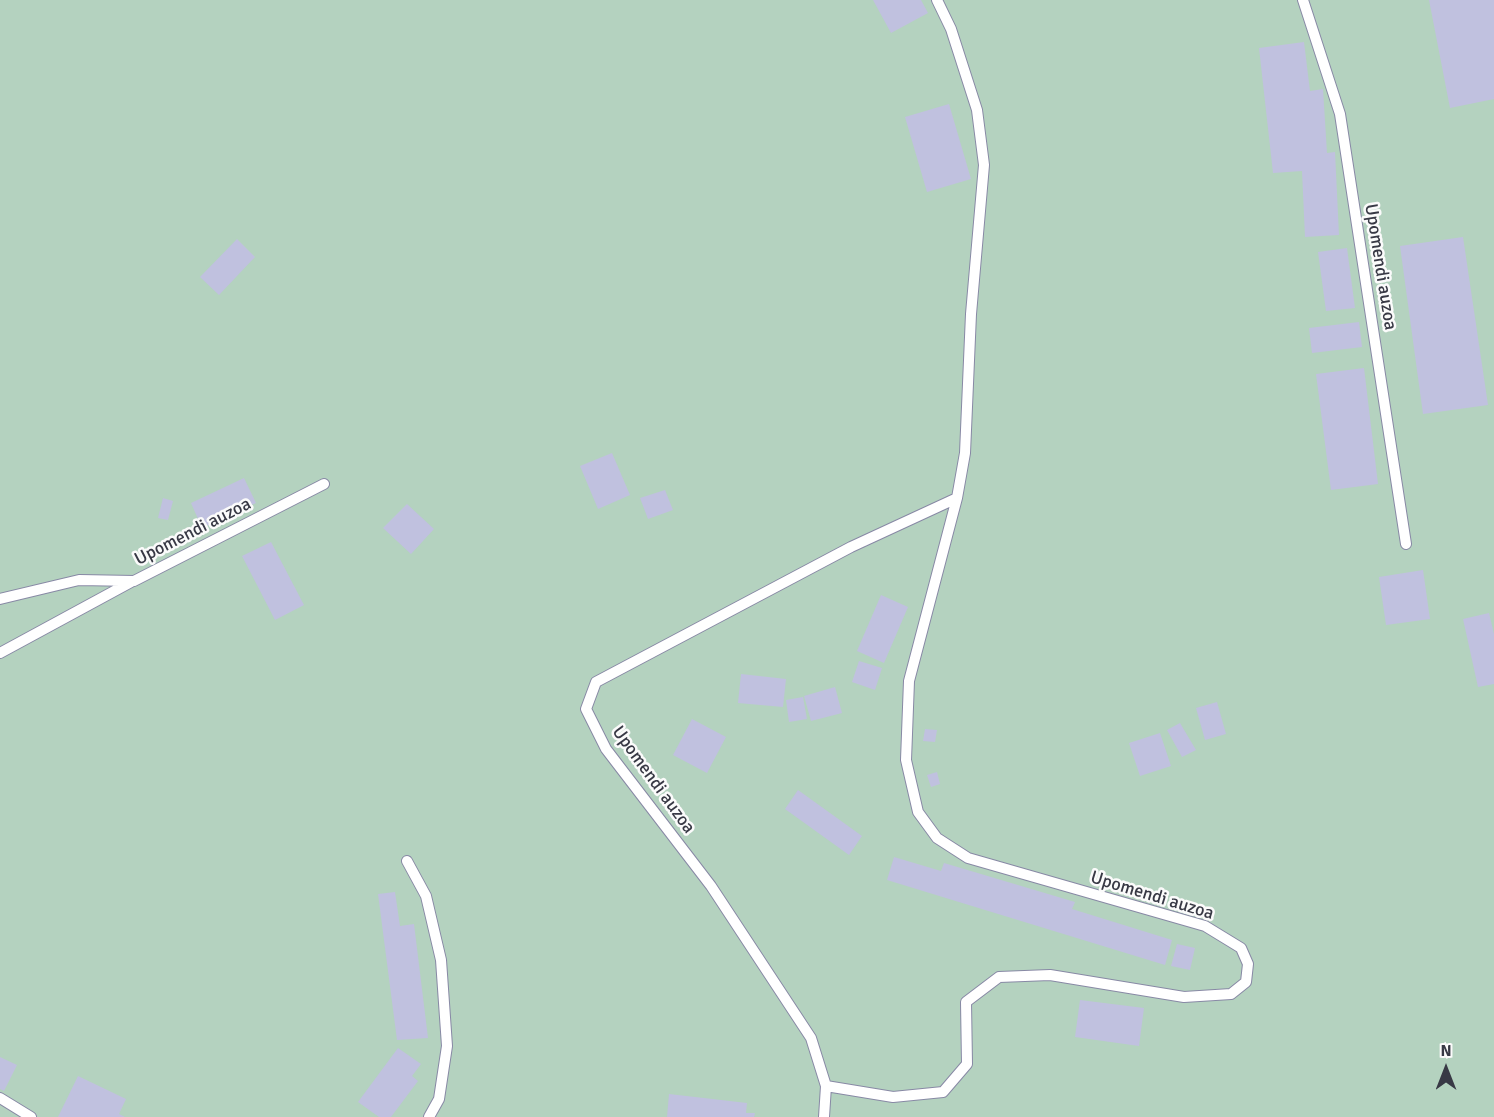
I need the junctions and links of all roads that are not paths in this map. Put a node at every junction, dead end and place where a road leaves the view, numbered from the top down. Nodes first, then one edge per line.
1 (937, 0) edge
2 (1303, 0) edge
3 (324, 484) dead end
4 (957, 498) junction
5 (1406, 544) dead end
6 (134, 581) junction
7 (0, 599) edge
8 (0, 653) edge
9 (407, 861) dead end
10 (826, 1086) junction
11 (0, 1098) edge
12 (31, 1117) edge
13 (429, 1117) edge
14 (824, 1117) edge

1 - 4 lane, Upomendi auzoa
2 - 5 lane, Upomendi auzoa
3 - 6 lane, Upomendi auzoa
4 - 10 lane, Upomendi auzoa
4 - 10 lane, Upomendi auzoa
6 - 7 lane, Upomendi auzoa
6 - 8 lane
9 - 13 lane
10 - 14 lane, Upomendi auzoa
11 - 12 lane

